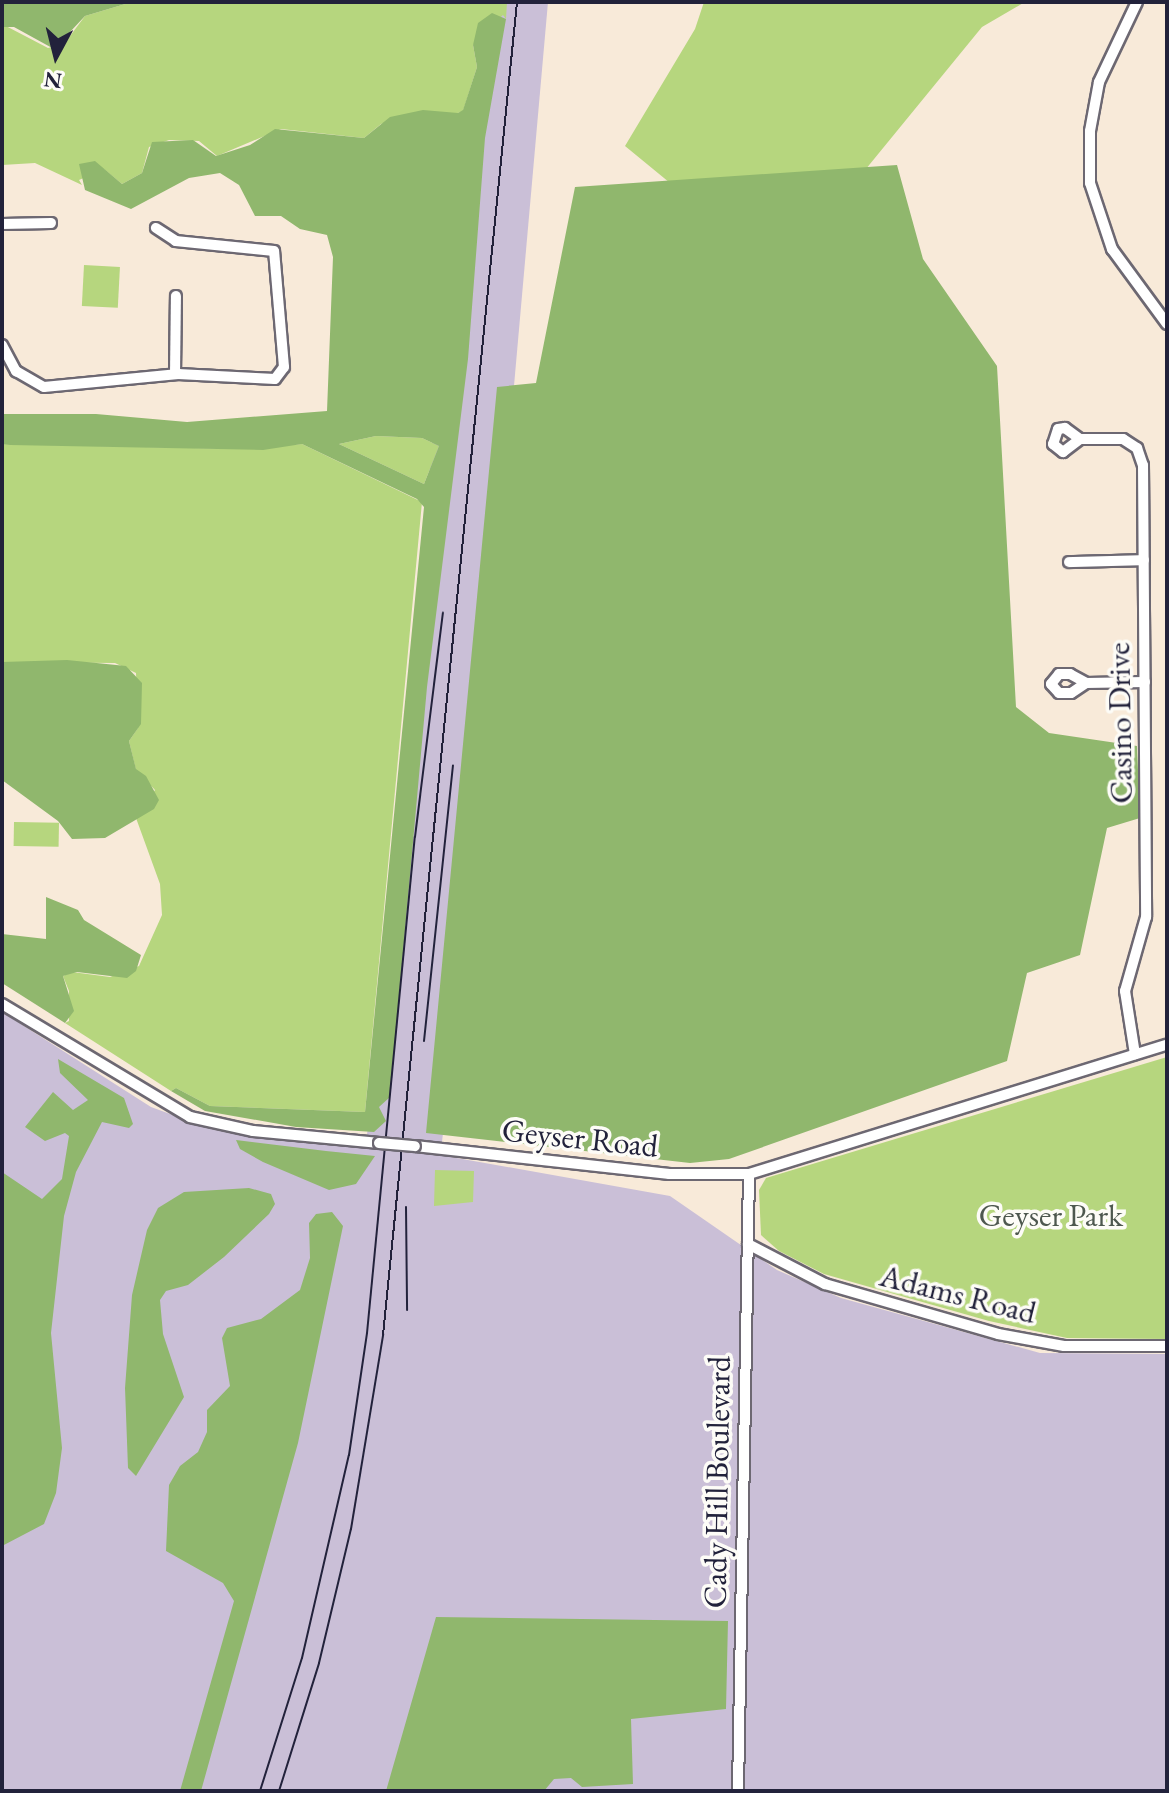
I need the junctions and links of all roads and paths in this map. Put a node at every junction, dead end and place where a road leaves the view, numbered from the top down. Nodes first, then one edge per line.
1 (1137, 2) edge
2 (51, 223) dead end
3 (2, 224) edge
4 (156, 228) dead end
5 (176, 296) dead end
6 (1167, 324) edge
7 (2, 345) edge
8 (175, 374) junction
9 (1080, 439) dead end
10 (1144, 560) junction
11 (1069, 562) dead end
12 (1145, 682) junction
13 (1086, 683) dead end
14 (2, 1004) edge
15 (1167, 1045) edge
16 (1135, 1054) junction
17 (749, 1174) junction
18 (748, 1244) junction
19 (1167, 1346) edge
20 (738, 1791) edge

1 - 6 street
2 - 3 street
4 - 8 street
5 - 8 street
7 - 8 street
9 - 10 street, Casino Drive
10 - 11 street
10 - 12 street, Casino Drive
12 - 13 street
12 - 16 street, Casino Drive
14 - 17 street, Geyser Road, bridge
15 - 16 street, Geyser Road
16 - 17 street, Geyser Road
17 - 18 street, Cady Hill Boulevard
18 - 19 street, Adams Road
18 - 20 street, Cady Hill Boulevard

